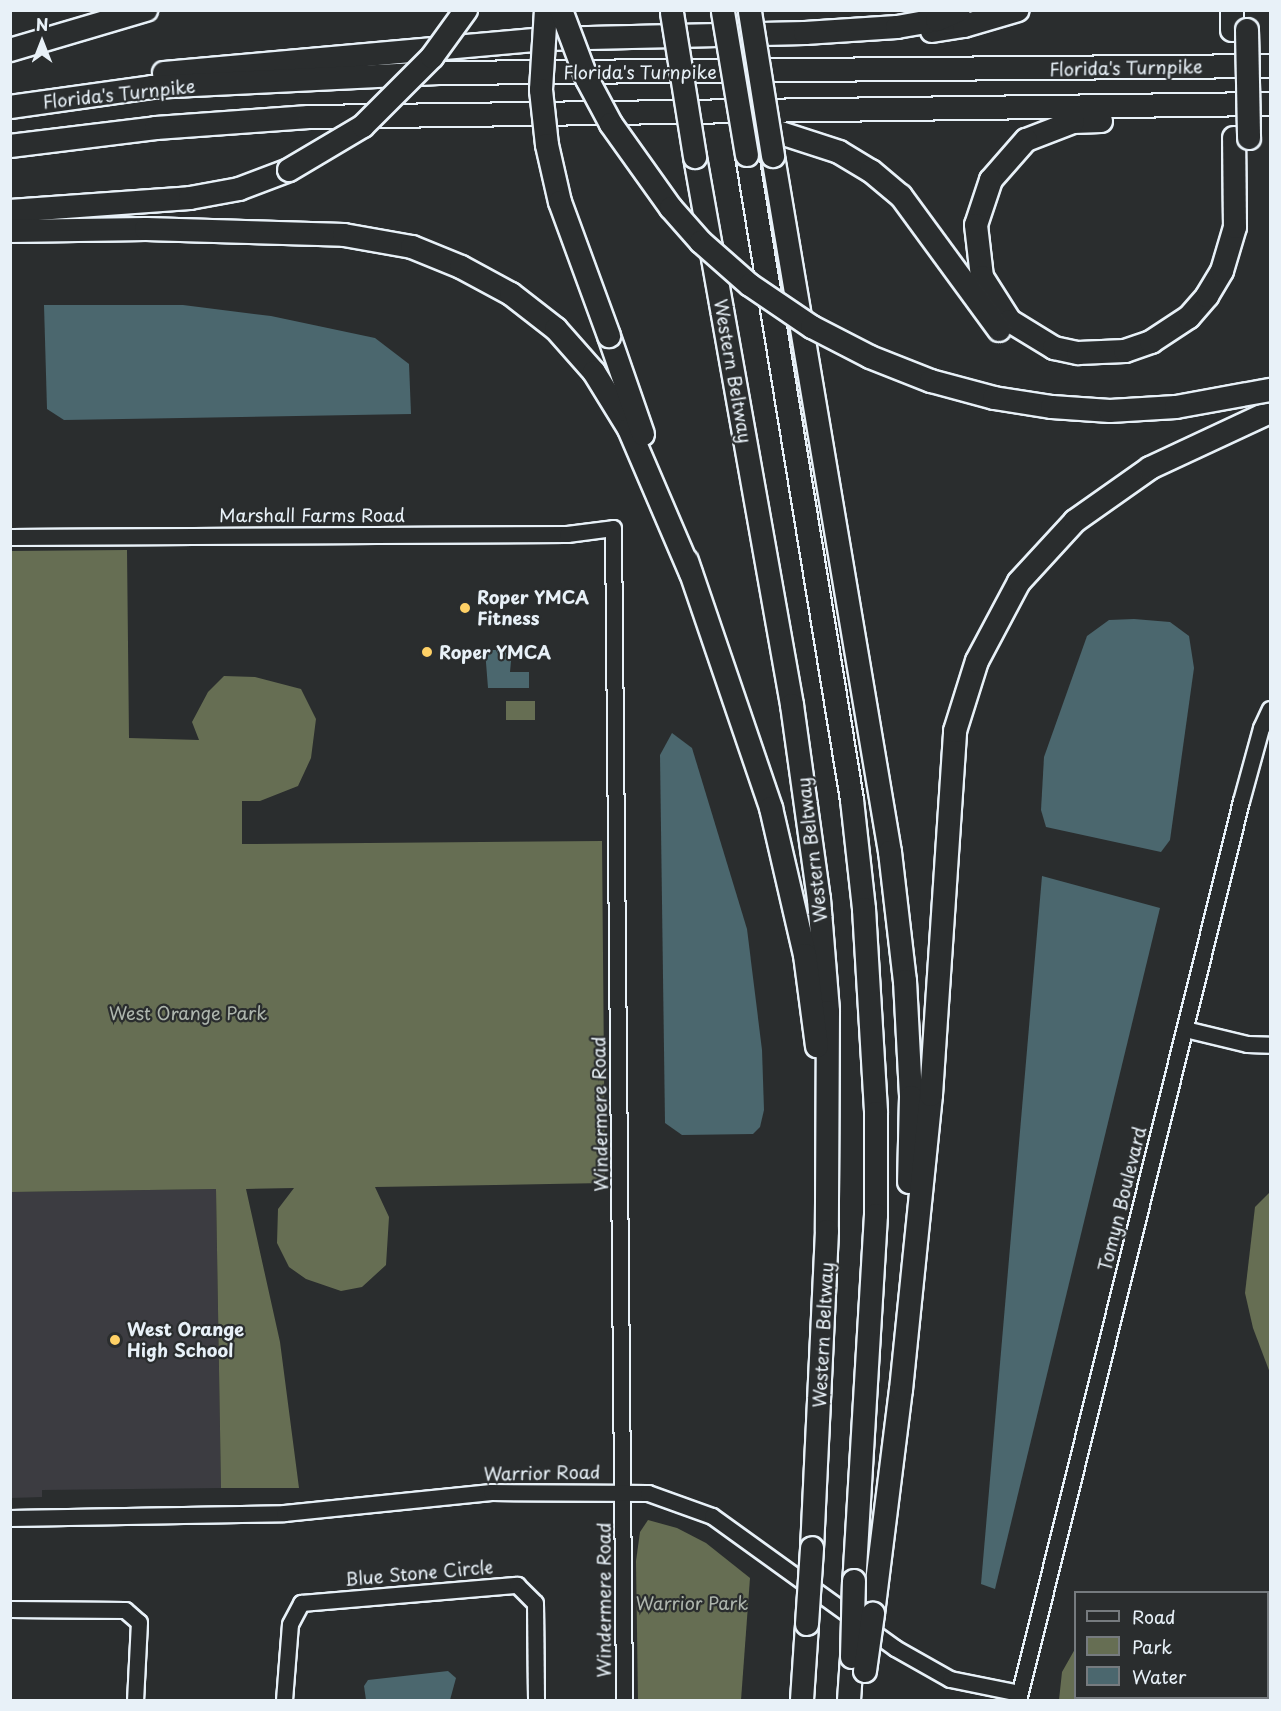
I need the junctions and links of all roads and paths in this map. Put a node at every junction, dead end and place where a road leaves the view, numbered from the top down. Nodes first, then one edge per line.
1 (146, 10) edge
2 (466, 10) edge
3 (546, 10) edge
4 (561, 10) edge
5 (959, 10) edge
6 (1018, 10) edge
7 (671, 11) edge
8 (723, 11) edge
9 (750, 11) edge
10 (1240, 20) edge
11 (806, 33) junction
12 (10, 50) edge
13 (1270, 66) edge
14 (10, 100) edge
15 (1270, 105) edge
16 (10, 107) edge
17 (708, 112) junction
18 (1241, 138) junction
19 (10, 146) edge
20 (10, 211) edge
21 (10, 231) edge
22 (1270, 390) edge
23 (1270, 412) edge
24 (613, 528) joint
25 (10, 537) edge
26 (691, 574) junction
27 (1270, 710) edge
28 (1185, 1029) junction
29 (1270, 1045) edge
30 (828, 1134) junction
31 (901, 1390) junction
32 (622, 1491) junction
33 (10, 1518) edge
34 (10, 1609) edge
35 (859, 1664) junction
36 (1019, 1697) edge
37 (135, 1701) edge
38 (284, 1701) edge
39 (536, 1701) edge
40 (624, 1701) edge
41 (802, 1701) edge
42 (849, 1701) edge
43 (862, 1701) edge

1 - 12 highway
2 - 20 highway, bridge
3 - 26 highway, bridge
4 - 22 highway, bridge
5 - 11 highway
6 - 11 highway
7 - 30 highway, Western Beltway, bridge
8 - 35 highway, bridge
9 - 31 highway, bridge
10 - 18 highway
11 - 14 highway
13 - 16 highway, Florida's Turnpike
15 - 17 highway, Florida's Turnpike
15 - 18 highway
17 - 18 highway
17 - 19 highway, Florida's Turnpike
21 - 26 highway
23 - 31 highway
24 - 25 street, Marshall Farms Road
24 - 32 street, Windermere Road
26 - 30 highway
27 - 28 street, Tomyn Boulevard
28 - 29 street
28 - 36 street, Tomyn Boulevard
30 - 41 highway, Western Beltway, bridge
31 - 35 highway, bridge
32 - 33 street, Warrior Road
32 - 36 street, Warrior Road
32 - 40 street, Windermere Road
34 - 37 street
35 - 42 highway
35 - 43 highway
38 - 39 street, Blue Stone Circle

